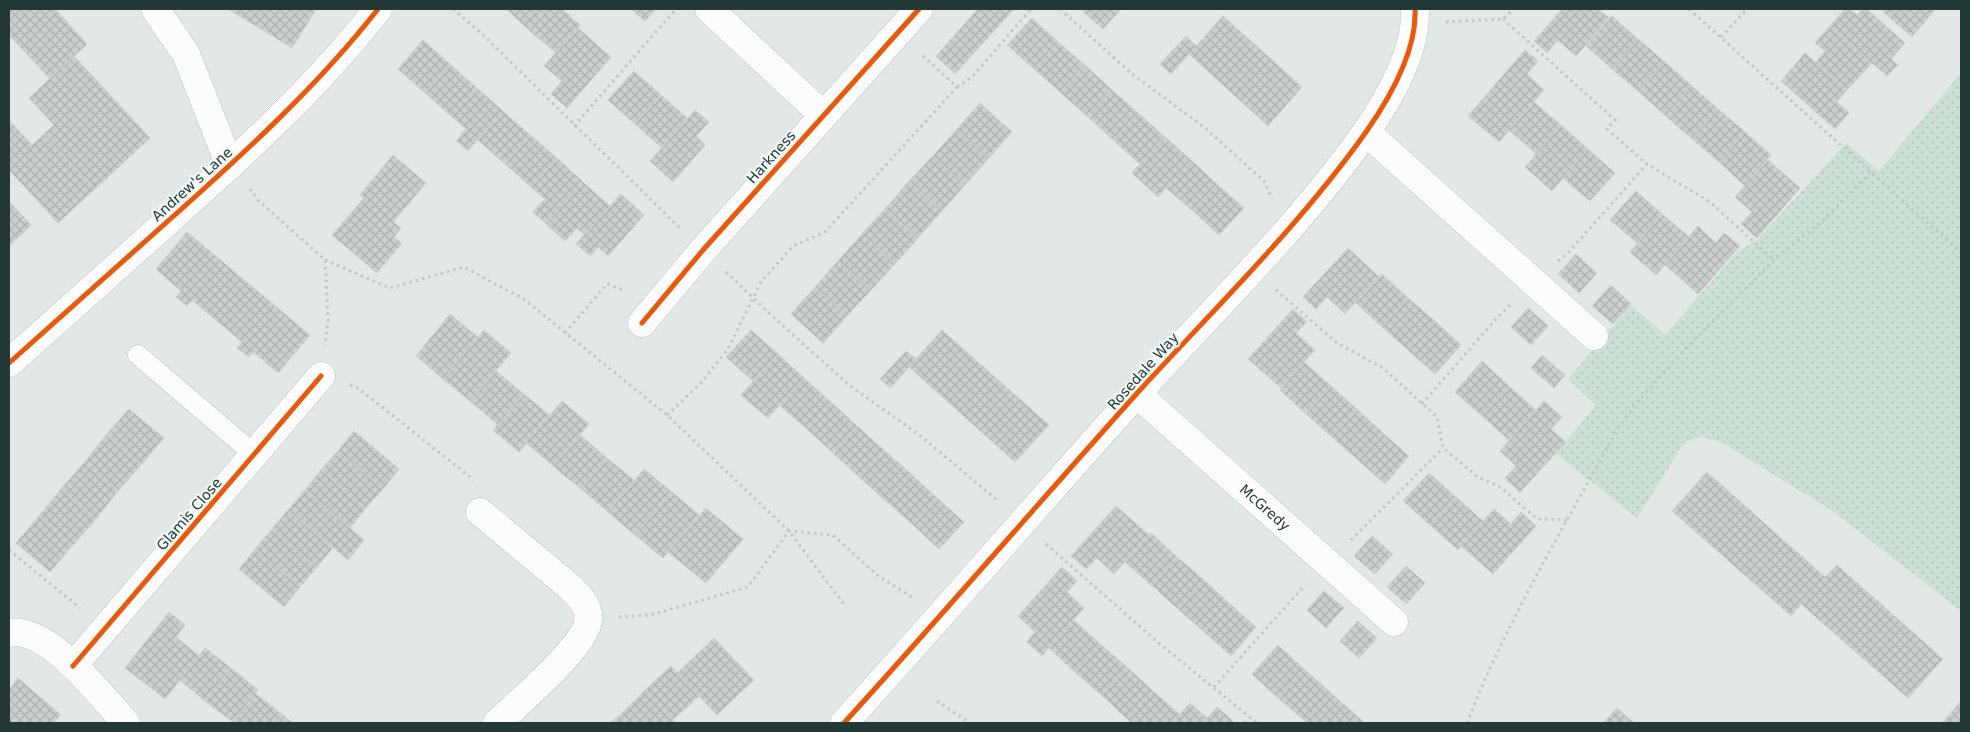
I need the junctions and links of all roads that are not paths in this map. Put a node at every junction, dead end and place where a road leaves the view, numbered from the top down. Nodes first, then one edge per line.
1 (156, 9) edge
2 (378, 9) edge
3 (709, 9) edge
4 (919, 9) edge
5 (1415, 16) edge
6 (823, 115) junction
7 (1366, 132) junction
8 (230, 166) junction
9 (642, 323) dead end
10 (1594, 336) dead end
11 (138, 355) dead end
12 (9, 363) edge
13 (322, 376) road end
14 (1137, 394) junction
15 (255, 455) junction
16 (480, 512) road end
17 (1394, 622) dead end
18 (9, 633) edge
19 (73, 666) junction
20 (126, 723) edge
21 (497, 723) edge
22 (844, 723) edge

1 - 8 street
2 - 8 street, Andrew's Lane
3 - 6 street
4 - 6 street, Harkness
5 - 7 street, Rosedale Way
6 - 9 street, Harkness
7 - 10 street
7 - 14 street, Rosedale Way
8 - 12 street, Andrew's Lane
11 - 15 lane
13 - 15 street, Glamis Close
14 - 17 street, McGredy
14 - 22 street, Rosedale Way
15 - 19 street, Glamis Close
16 - 21 street
18 - 19 street
19 - 20 street

